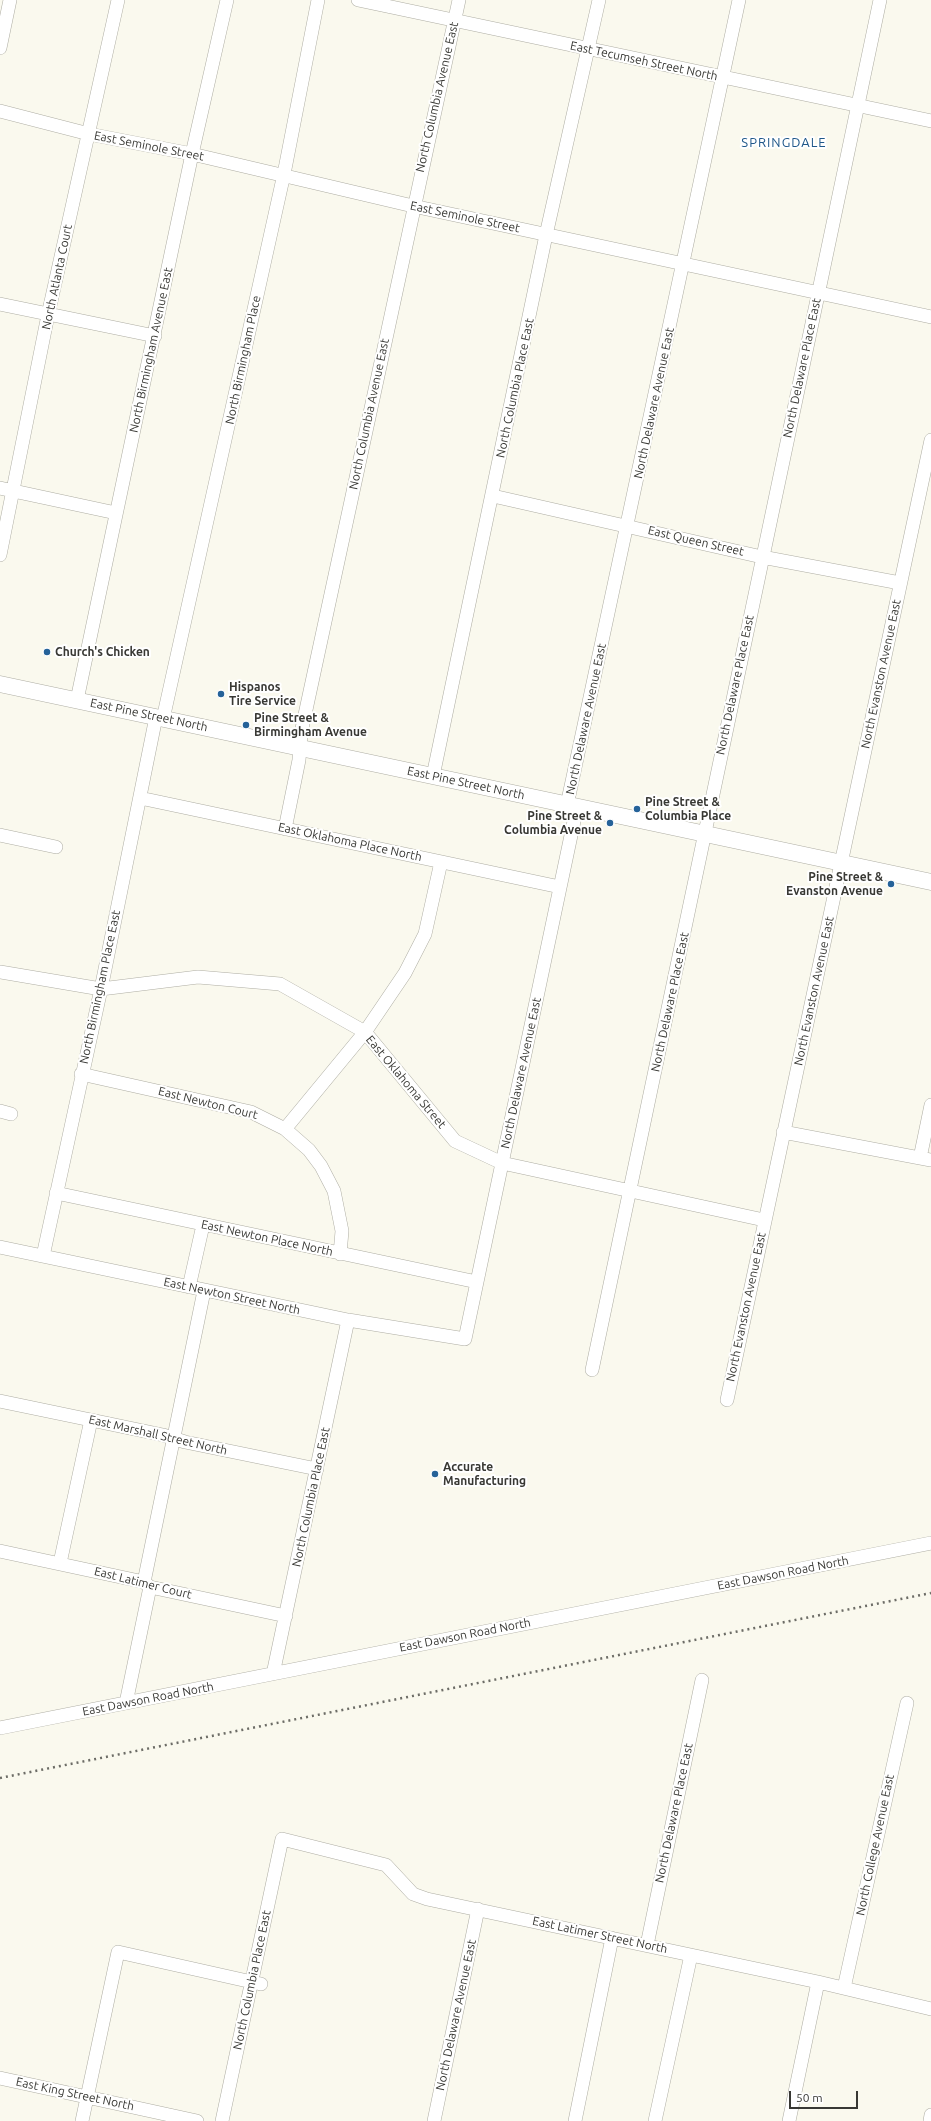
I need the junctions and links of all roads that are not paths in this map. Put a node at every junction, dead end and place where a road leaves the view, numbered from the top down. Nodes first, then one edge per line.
1 (10, 0) edge
2 (118, 0) edge
3 (227, 0) edge
4 (318, 0) edge
5 (358, 0) edge
6 (459, 0) edge
7 (599, 0) edge
8 (739, 0) edge
9 (880, 0) edge
10 (454, 21) junction
11 (0, 48) edge
12 (589, 49) junction
13 (722, 77) junction
14 (858, 106) junction
15 (0, 111) edge
16 (931, 121) edge
17 (89, 134) junction
18 (192, 154) junction
19 (284, 174) junction
20 (413, 206) junction
21 (546, 235) junction
22 (684, 265) junction
23 (818, 292) junction
24 (0, 304) edge
25 (48, 315) junction
26 (931, 317) edge
27 (155, 336) junction
28 (931, 440) edge
29 (0, 488) edge
30 (14, 491) junction
31 (493, 496) junction
32 (116, 513) junction
33 (628, 525) junction
34 (0, 555) edge
35 (762, 557) junction
36 (900, 583) junction
37 (0, 684) edge
38 (77, 700) junction
39 (160, 718) junction
40 (300, 748) junction
41 (433, 776) junction
42 (140, 798) junction
43 (572, 806) junction
44 (285, 829) junction
45 (705, 834) junction
46 (0, 835) edge
47 (56, 847) dead end
48 (441, 862) junction
49 (840, 864) junction
50 (931, 882) edge
51 (560, 888) junction
52 (0, 972) edge
53 (102, 989) junction
54 (365, 1032) junction
55 (81, 1074) junction
56 (931, 1105) edge
57 (285, 1129) junction
58 (783, 1132) junction
59 (925, 1159) edge
60 (502, 1163) junction
61 (630, 1190) junction
62 (56, 1193) junction
63 (764, 1220) junction
64 (203, 1225) junction
65 (0, 1247) edge
66 (340, 1254) junction
67 (43, 1256) junction
68 (477, 1282) junction
69 (189, 1287) junction
70 (204, 1291) junction
71 (348, 1320) junction
72 (465, 1339) joint
73 (592, 1370) dead end
74 (726, 1400) dead end
75 (0, 1401) edge
76 (91, 1420) junction
77 (173, 1438) junction
78 (317, 1469) junction
79 (931, 1543) edge
80 (0, 1551) edge
81 (60, 1563) junction
82 (147, 1584) junction
83 (286, 1616) junction
84 (273, 1674) junction
85 (702, 1680) dead end
86 (126, 1703) junction
87 (906, 1703) dead end
88 (0, 1728) edge
89 (282, 1839) joint
90 (478, 1909) junction
91 (612, 1938) junction
92 (647, 1945) junction
93 (691, 1955) junction
94 (818, 1982) junction
95 (256, 1983) junction
96 (844, 1988) junction
97 (931, 2009) edge
98 (0, 2078) edge
99 (87, 2097) junction
100 (931, 2115) edge
101 (82, 2121) edge
102 (197, 2121) edge
103 (222, 2121) edge
104 (434, 2121) edge
105 (575, 2121) edge
106 (655, 2121) edge
107 (789, 2121) edge
108 (930, 2121) edge

1 - 11 street
2 - 17 street, North Atlanta Court
3 - 18 street, North Birmingham Avenue East
4 - 19 street, North Birmingham Place
5 - 10 street, East Tecumseh Street North
6 - 10 street, North Columbia Avenue East
7 - 12 street, North Columbia Place East
8 - 13 street, North Delaware Avenue East
9 - 14 street, North Delaware Place East
10 - 12 street, East Tecumseh Street North
10 - 20 street, North Columbia Avenue East
12 - 13 street, East Tecumseh Street North
12 - 21 street, North Columbia Place East
13 - 14 street, East Tecumseh Street North
13 - 22 street, North Delaware Avenue East
14 - 16 street, East Tecumseh Street North
14 - 23 street, North Delaware Place East
15 - 17 street, East Seminole Street
17 - 18 street, East Seminole Street
17 - 25 street, North Atlanta Court
18 - 19 street, East Seminole Street
18 - 27 street, North Birmingham Avenue East
19 - 20 street, East Seminole Street
19 - 39 street, North Birmingham Place
20 - 21 street, East Seminole Street
20 - 40 street, North Columbia Avenue East
21 - 22 street, East Seminole Street
21 - 31 street, North Columbia Place East
22 - 23 street, East Seminole Street
22 - 33 street, North Delaware Avenue East
23 - 26 street, East Seminole Street
23 - 35 street, North Delaware Place East
24 - 25 street
25 - 27 street
25 - 30 street, North Atlanta Court
27 - 32 street, North Birmingham Avenue East
28 - 36 street, North Evanston Avenue East
29 - 30 street
30 - 32 street
30 - 34 street, North Atlanta Court
31 - 33 street, East Queen Street
31 - 41 street, North Columbia Place East
32 - 38 street, North Birmingham Avenue East
33 - 35 street, East Queen Street
33 - 43 street, North Delaware Avenue East
35 - 36 street, East Queen Street
35 - 45 street, North Delaware Place East
36 - 49 street, North Evanston Avenue East
37 - 38 main road, East Pine Street North
38 - 39 main road, East Pine Street North
39 - 40 main road, East Pine Street North
39 - 42 street, North Birmingham Place East
40 - 41 main road, East Pine Street North
40 - 44 street, North Columbia Avenue East
41 - 43 main road, East Pine Street North
42 - 44 street, East Oklahoma Place North
42 - 53 street, North Birmingham Place East
43 - 45 main road, East Pine Street North
43 - 51 street, North Delaware Avenue East
44 - 48 street, East Oklahoma Place North
45 - 49 main road, East Pine Street North
45 - 61 street, North Delaware Place East
46 - 47 street
48 - 51 street, East Oklahoma Place North
48 - 54 street
49 - 50 main road, East Pine Street North
49 - 58 street, North Evanston Avenue East
51 - 60 street, North Delaware Avenue East
52 - 53 street, East Oklahoma Street
53 - 54 street, East Oklahoma Street
53 - 55 street, North Birmingham Place East
54 - 57 street
54 - 60 street, East Oklahoma Street
55 - 57 street, East Newton Court
55 - 62 street, North Birmingham Place East
56 - 59 street
57 - 66 street, East Newton Court
58 - 59 street
58 - 63 street, North Evanston Avenue East
60 - 61 street, East Oklahoma Street
60 - 68 street, North Delaware Avenue East
61 - 63 street, East Oklahoma Street
61 - 73 street, North Delaware Place East
62 - 64 street, East Newton Place North
62 - 67 street, North Birmingham Place East
63 - 74 street, North Evanston Avenue East
64 - 66 street, East Newton Place North
64 - 69 street
65 - 67 street, East Newton Street North
66 - 68 street, East Newton Place North
67 - 69 street, East Newton Street North
68 - 72 street, North Delaware Avenue East
69 - 70 street, East Newton Street North
70 - 71 street, East Newton Street North
70 - 77 street
71 - 72 street, East Newton Street North
71 - 78 street, North Columbia Place East
75 - 76 street, East Marshall Street North
76 - 77 street, East Marshall Street North
76 - 81 street
77 - 78 street, East Marshall Street North
77 - 82 street
78 - 83 street, North Columbia Place East
79 - 84 street, East Dawson Road North
80 - 81 street, East Latimer Court
81 - 82 street, East Latimer Court
82 - 83 street, East Latimer Court
82 - 86 street
83 - 84 street, North Columbia Place East
84 - 86 street, East Dawson Road North
85 - 92 street, North Delaware Place East
86 - 88 street, East Dawson Road North
87 - 96 street, North College Avenue East
89 - 90 street, East Latimer Street North
89 - 95 street, North Columbia Place East
90 - 91 street, East Latimer Street North
90 - 104 street, North Delaware Avenue East
91 - 92 street, East Latimer Street North
91 - 105 street
92 - 93 street, East Latimer Street North
93 - 94 street, East Latimer Street North
93 - 106 street
94 - 96 street, East Latimer Street North
94 - 107 street
95 - 99 street
95 - 103 street, North Columbia Place East
96 - 97 street, East Latimer Street North
98 - 99 street, East King Street North
99 - 101 street
99 - 102 street, East King Street North
100 - 108 street

